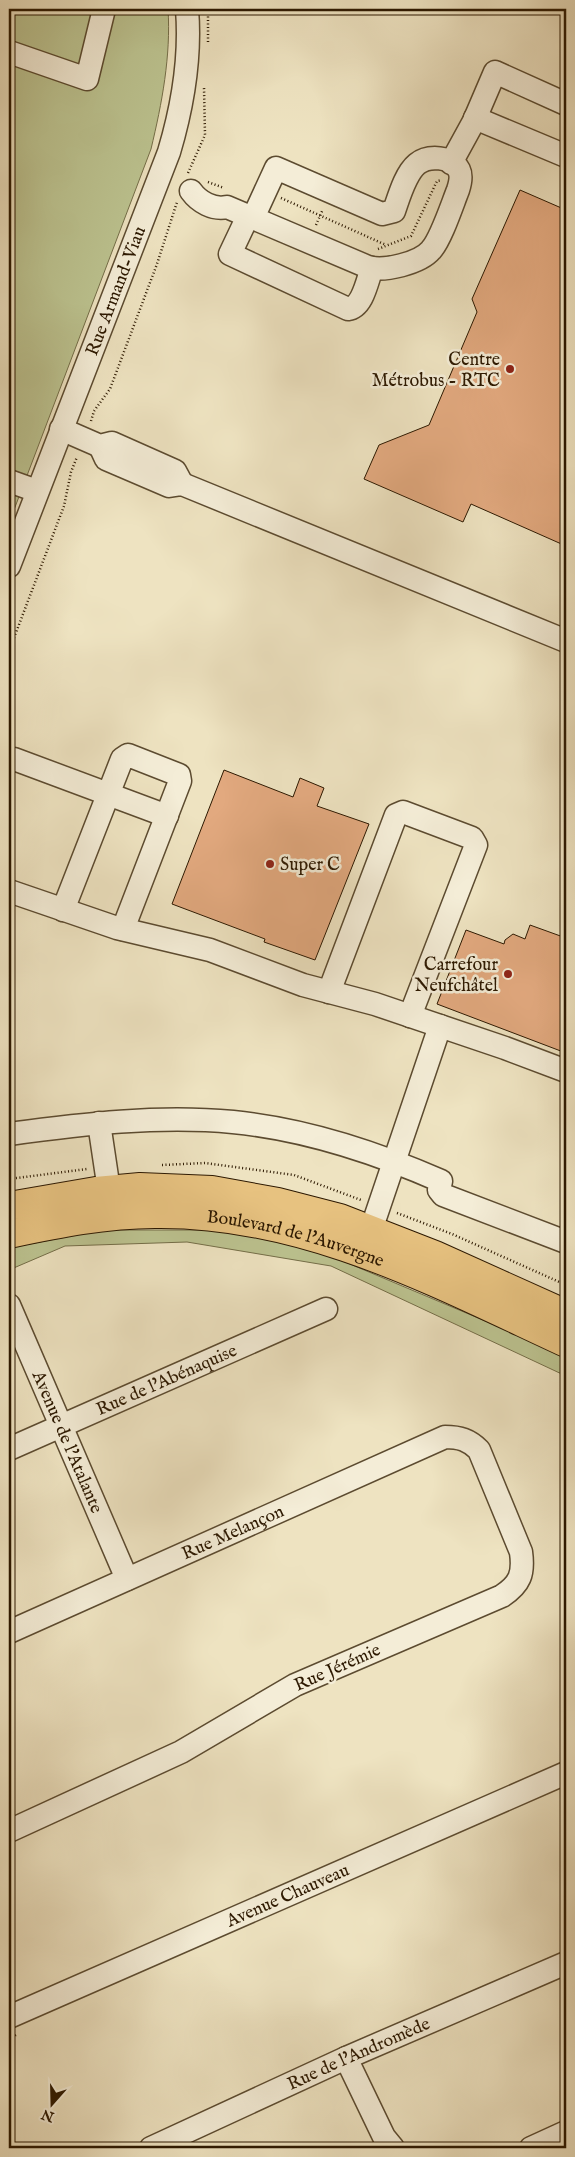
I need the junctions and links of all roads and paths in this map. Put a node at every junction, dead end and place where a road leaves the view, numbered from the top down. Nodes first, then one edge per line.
1 (104, 9) edge
2 (188, 9) edge
3 (9, 52) edge
4 (204, 90) dead end
5 (566, 104) edge
6 (475, 118) junction
7 (566, 156) edge
8 (447, 171) junction
9 (160, 178) junction
10 (194, 186) junction
11 (276, 196) dead end
12 (226, 198) junction
13 (322, 211) dead end
14 (320, 215) junction
15 (250, 217) junction
16 (318, 220) dead end
17 (388, 245) junction
18 (373, 259) junction
19 (94, 413) dead end
20 (61, 429) junction
21 (74, 465) dead end
22 (9, 481) edge
23 (37, 491) junction
24 (9, 566) edge
25 (566, 641) edge
26 (9, 651) edge
27 (9, 761) edge
28 (108, 794) junction
29 (167, 816) junction
30 (9, 890) edge
31 (63, 910) junction
32 (123, 929) junction
33 (329, 992) junction
34 (410, 1016) junction
35 (440, 1026) junction
36 (566, 1071) edge
37 (100, 1122) junction
38 (9, 1134) edge
39 (394, 1161) junction
40 (109, 1190) junction
41 (9, 1206) edge
42 (371, 1230) junction
43 (9, 1234) edge
44 (566, 1242) edge
45 (9, 1305) edge
46 (326, 1309) dead end
47 (566, 1314) edge
48 (566, 1343) edge
49 (60, 1426) junction
50 (458, 1437) joint
51 (9, 1450) edge
52 (127, 1579) junction
53 (9, 1632) edge
54 (566, 1773) edge
55 (9, 1831) edge
56 (566, 1963) edge
57 (9, 2017) edge
58 (346, 2058) junction
59 (566, 2132) edge
60 (151, 2148) edge
61 (392, 2148) edge
62 (531, 2148) edge

1 - 3 street
2 - 9 street, Rue Armand-Viau
4 - 10 path
5 - 6 street
6 - 7 street
6 - 8 street
8 - 15 street
8 - 17 path
8 - 18 street
9 - 10 street
9 - 20 street, Rue Armand-Viau
10 - 12 path
10 - 12 street
10 - 19 path
11 - 14 path
12 - 15 street
13 - 14 path
14 - 16 path
14 - 17 path
15 - 18 street
15 - 18 street
17 - 18 path
20 - 23 street, Rue Armand-Viau
20 - 25 street
21 - 26 path
22 - 23 street
23 - 24 street, Rue Armand-Viau
27 - 28 street
28 - 29 street
28 - 29 street
28 - 31 street
29 - 32 street
30 - 31 street
31 - 32 street
32 - 33 street
33 - 34 street
33 - 34 street
34 - 35 street
35 - 36 street
35 - 39 street
37 - 38 street
37 - 39 street
37 - 40 street
39 - 42 street
39 - 44 street
40 - 41 main road, Boulevard de l'Auvergne
40 - 42 main road, Boulevard de l'Auvergne
42 - 47 main road, Boulevard de l'Auvergne
43 - 48 main road, Boulevard de l'Auvergne
45 - 49 street, Avenue de l'Atalante
46 - 49 street, Rue de l'Abénaquise
49 - 51 street, Rue de l'Abénaquise
49 - 52 street, Avenue de l'Atalante
50 - 52 street, Rue Melançon
50 - 55 street, Rue Jérémie
52 - 53 street, Rue Melançon
54 - 57 street, Avenue Chauveau
56 - 58 street, Rue de l'Andromède
58 - 60 street, Rue de l'Andromède
58 - 61 street
59 - 62 street

